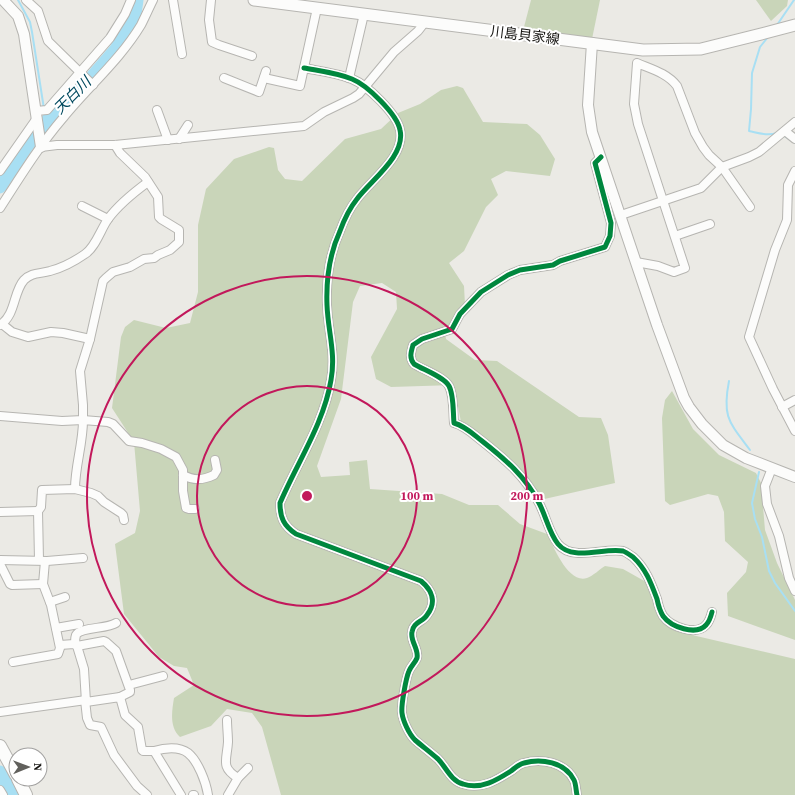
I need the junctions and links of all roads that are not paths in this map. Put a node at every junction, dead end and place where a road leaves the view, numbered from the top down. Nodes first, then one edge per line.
1 (3, 0) edge
2 (26, 0) edge
3 (131, 0) edge
4 (153, 0) edge
5 (173, 0) edge
6 (211, 0) edge
7 (258, 0) edge
8 (317, 8) junction
9 (364, 14) junction
10 (425, 22) junction
11 (791, 26) edge
12 (592, 43) junction
13 (182, 54) dead end
14 (252, 56) dead end
15 (304, 68) junction
16 (80, 72) junction
17 (224, 78) dead end
18 (350, 78) junction
19 (92, 85) junction
20 (366, 87) junction
21 (157, 110) dead end
22 (40, 112) junction
23 (795, 122) edge
24 (188, 125) dead end
25 (785, 131) junction
26 (179, 139) junction
27 (795, 139) edge
28 (168, 140) junction
29 (114, 145) junction
30 (41, 147) junction
31 (601, 157) junction
32 (722, 167) junction
33 (0, 171) edge
34 (795, 171) edge
35 (148, 182) junction
36 (663, 201) junction
37 (82, 206) dead end
38 (750, 207) dead end
39 (0, 208) edge
40 (620, 215) junction
41 (108, 219) junction
42 (791, 221) edge
43 (710, 224) dead end
44 (675, 236) junction
45 (636, 262) junction
46 (1, 324) edge
47 (90, 339) junction
48 (795, 400) edge
49 (782, 407) junction
50 (0, 416) edge
51 (83, 420) junction
52 (795, 431) edge
53 (215, 460) dead end
54 (772, 468) junction
55 (184, 475) junction
56 (795, 477) edge
57 (76, 489) junction
58 (195, 509) dead end
59 (38, 511) junction
60 (0, 512) edge
61 (124, 520) dead end
62 (83, 558) dead end
63 (0, 560) edge
64 (42, 560) junction
65 (0, 564) edge
66 (43, 584) junction
67 (795, 591) edge
68 (65, 597) dead end
69 (50, 602) junction
70 (712, 612) dead end
71 (116, 623) dead end
72 (79, 624) dead end
73 (56, 628) junction
74 (60, 645) junction
75 (76, 645) junction
76 (13, 662) dead end
77 (163, 676) dead end
78 (129, 685) junction
79 (120, 697) junction
80 (86, 700) junction
81 (0, 712) edge
82 (227, 720) dead end
83 (0, 746) edge
84 (154, 751) junction
85 (8, 760) edge
86 (248, 768) dead end
87 (238, 778) junction
88 (0, 790) edge
89 (3, 795) edge
90 (147, 795) edge
91 (181, 795) edge
92 (208, 795) edge
93 (228, 795) edge
94 (577, 795) edge

1 - 22 street
2 - 16 street
3 - 16 street
4 - 19 street
5 - 13 street
6 - 14 street
7 - 8 main road, 川島貝家線
8 - 9 main road, 川島貝家線
8 - 15 street
9 - 10 main road, 川島貝家線
9 - 18 street
10 - 12 main road, 川島貝家線
10 - 20 street
11 - 12 main road, 川島貝家線
12 - 31 street
15 - 17 street
15 - 18 street
16 - 19 street
16 - 22 street
18 - 20 street
19 - 30 street
20 - 26 street
20 - 94 street
21 - 28 street
22 - 30 street
22 - 33 street
23 - 25 street
24 - 26 street
25 - 27 street
25 - 32 street
26 - 28 street
28 - 29 street
29 - 30 street
29 - 35 street
30 - 39 street
31 - 40 street
31 - 70 street
32 - 36 street
32 - 36 street
32 - 38 street
34 - 42 street
35 - 41 street
35 - 47 street
36 - 40 street
36 - 44 street
37 - 41 street
40 - 45 street
41 - 46 street
42 - 49 street
43 - 44 street
44 - 45 street
45 - 54 street
46 - 47 street
47 - 51 street
48 - 49 street
49 - 52 street
50 - 51 street
51 - 55 street
51 - 57 street
53 - 55 street
54 - 56 street
54 - 67 street
55 - 58 street
57 - 59 street
57 - 61 street
59 - 60 street
59 - 64 street
62 - 64 street
63 - 64 street
64 - 66 street
65 - 66 street
66 - 69 street
68 - 69 street
69 - 73 street
71 - 75 street
72 - 73 street
73 - 74 street
74 - 75 street
74 - 76 street
75 - 78 street
75 - 80 street
77 - 78 street
78 - 79 street
79 - 80 street
79 - 84 street
80 - 81 street
80 - 90 street
82 - 87 street
83 - 85 main road
84 - 91 street
84 - 92 street
86 - 87 street
87 - 93 street
88 - 89 street

